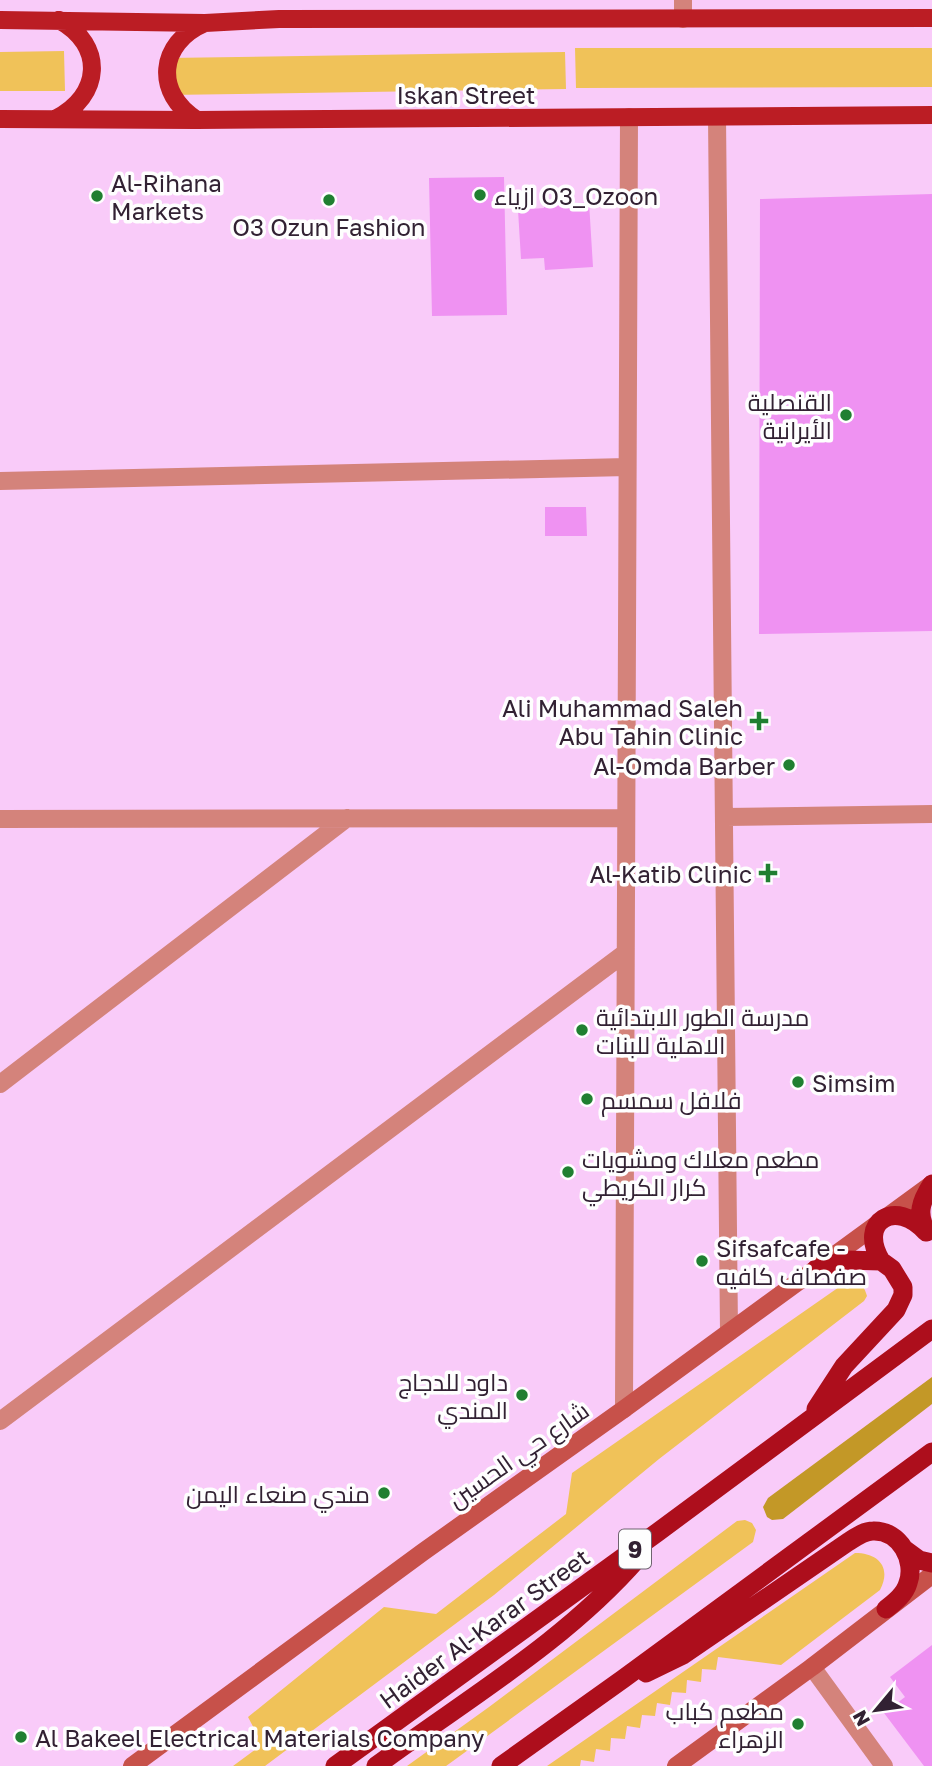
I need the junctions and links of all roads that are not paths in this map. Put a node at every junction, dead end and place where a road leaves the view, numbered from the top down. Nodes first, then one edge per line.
1 (683, 0) edge
2 (932, 18) edge
3 (683, 19) junction
4 (0, 20) edge
5 (59, 20) junction
6 (205, 23) junction
7 (932, 116) edge
8 (629, 117) junction
9 (717, 117) junction
10 (55, 118) junction
11 (0, 119) edge
12 (197, 120) junction
13 (627, 467) junction
14 (0, 481) edge
15 (932, 814) edge
16 (726, 817) junction
17 (347, 818) junction
18 (626, 818) junction
19 (0, 819) edge
20 (625, 953) junction
21 (0, 1084) edge
22 (932, 1184) edge
23 (885, 1216) junction
24 (929, 1235) edge
25 (881, 1261) junction
26 (816, 1269) junction
27 (932, 1329) edge
28 (729, 1332) junction
29 (624, 1409) junction
30 (0, 1422) edge
31 (807, 1423) junction
32 (932, 1452) edge
33 (659, 1532) junction
34 (904, 1549) junction
35 (932, 1563) edge
36 (932, 1575) edge
37 (886, 1609) junction
38 (813, 1667) junction
39 (623, 1679) junction
40 (132, 1766) edge
41 (335, 1766) edge
42 (376, 1766) edge
43 (501, 1766) edge
44 (676, 1766) edge
45 (884, 1766) edge

1 - 3 street
2 - 3 main road
3 - 6 main road
4 - 5 main road
5 - 6 main road
5 - 10 main road
6 - 12 main road
7 - 9 main road, Iskan Street
8 - 9 main road, Iskan Street
8 - 12 main road, Iskan Street
8 - 13 street
9 - 16 street
10 - 11 main road, Iskan Street
10 - 12 main road, Iskan Street
13 - 14 street
13 - 18 street
15 - 16 street
16 - 28 street
17 - 18 street
17 - 19 street
17 - 21 street
18 - 20 street
20 - 29 street
20 - 30 street
22 - 23 main road, شارع حي الحسين
22 - 24 highway
23 - 24 highway
23 - 25 highway
23 - 26 main road, شارع حي الحسين
25 - 26 highway
25 - 31 highway
26 - 28 main road, شارع حي الحسين
27 - 31 highway, Haider Al-Karar Street / 9
28 - 29 main road, شارع حي الحسين
29 - 40 main road, شارع حي الحسين
31 - 33 highway, Haider Al-Karar Street / 9
32 - 39 highway
33 - 41 highway, Haider Al-Karar Street / 9
33 - 42 highway
34 - 35 highway
34 - 37 highway
34 - 39 highway
36 - 37 main road
37 - 38 main road
38 - 44 main road
38 - 45 street
39 - 43 highway

